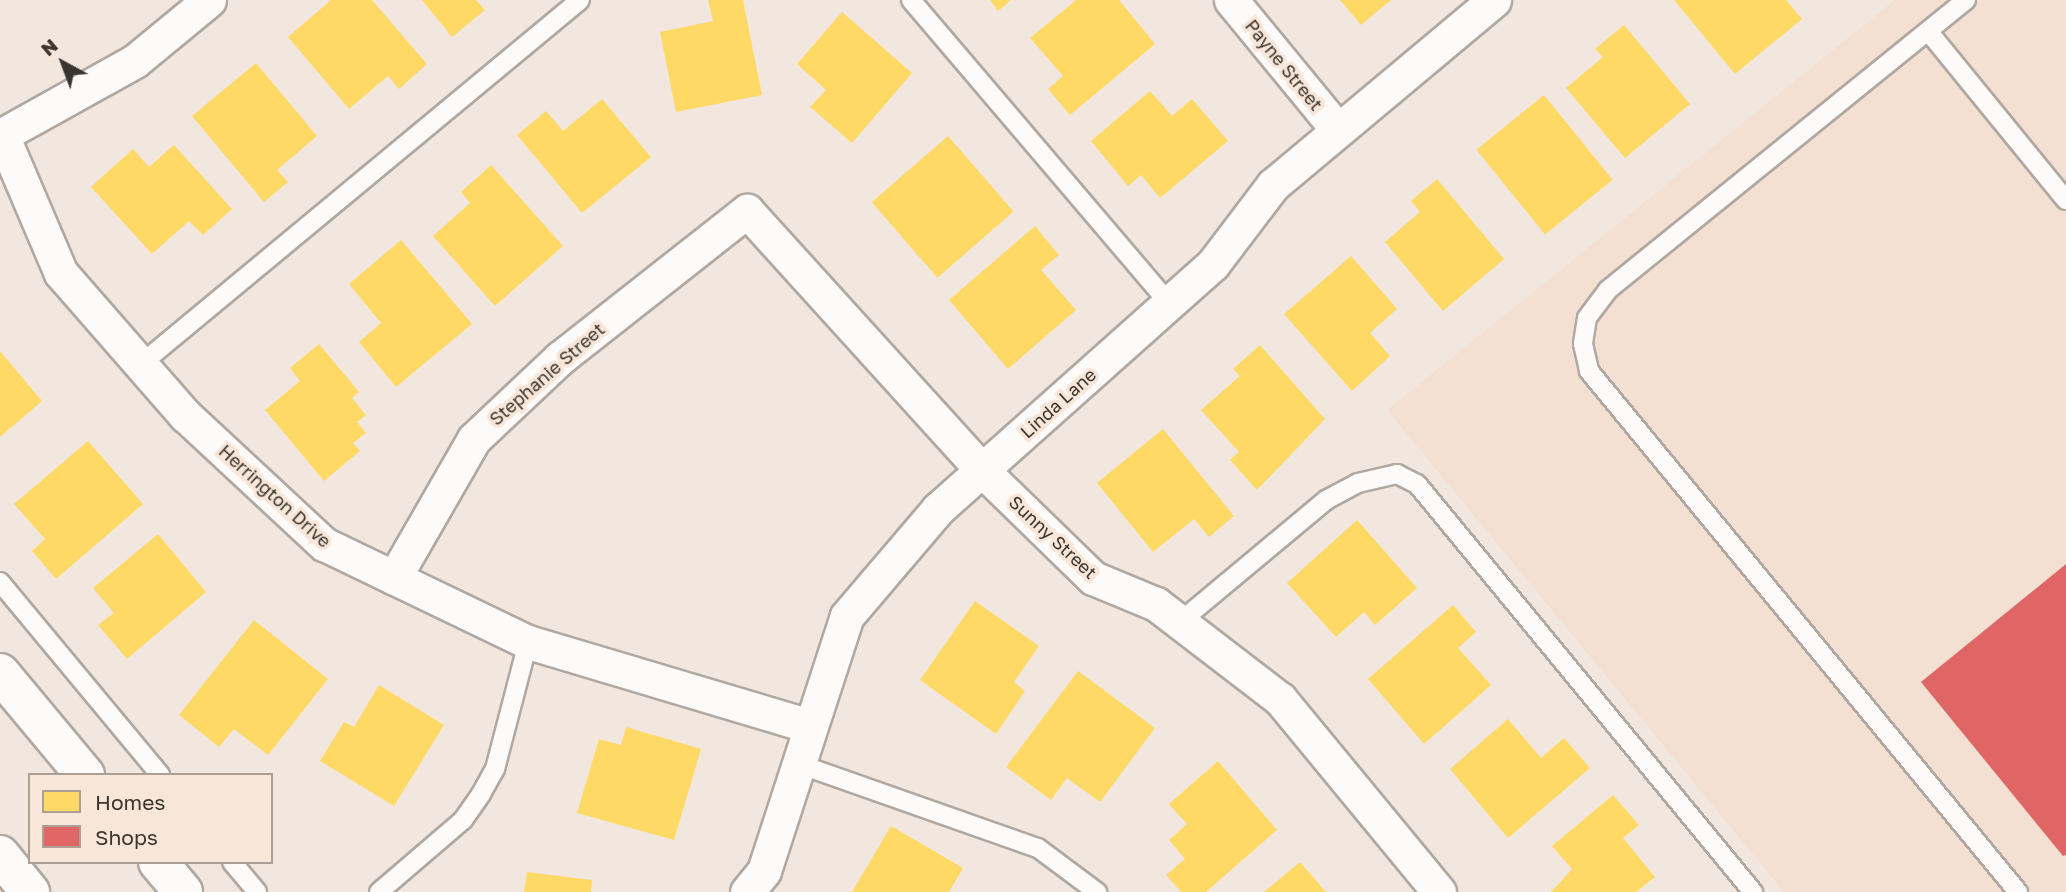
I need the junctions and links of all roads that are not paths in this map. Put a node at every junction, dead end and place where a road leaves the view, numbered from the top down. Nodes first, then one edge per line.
1 (208, 0) edge
2 (580, 0) edge
3 (911, 0) edge
4 (1231, 0) edge
5 (1494, 0) edge
6 (1966, 0) edge
7 (1928, 31) junction
8 (1337, 129) junction
9 (2066, 201) edge
10 (747, 211) joint
11 (1170, 303) junction
12 (141, 364) junction
13 (982, 470) junction
14 (394, 578) junction
15 (0, 582) edge
16 (1181, 621) junction
17 (527, 642) junction
18 (0, 673) edge
19 (807, 725) junction
20 (796, 763) junction
21 (83, 773) edge
22 (158, 773) edge
23 (0, 855) edge
24 (160, 864) edge
25 (234, 864) edge
26 (1092, 890) edge
27 (30, 892) edge
28 (183, 892) edge
29 (257, 892) edge
30 (379, 892) edge
31 (747, 892) edge
32 (1439, 892) edge
33 (1753, 892) edge
34 (2018, 892) edge

1 - 12 street, Herrington Drive
2 - 12 lane
3 - 11 lane
4 - 8 street, Payne Street
5 - 8 street, Linda Lane
6 - 7 lane
7 - 9 lane
7 - 34 lane
8 - 11 street, Linda Lane
10 - 13 street, Sunny Street
10 - 14 street, Stephanie Street
11 - 13 street, Linda Lane
12 - 14 street, Herrington Drive
13 - 16 street, Sunny Street
13 - 19 street, Linda Lane
14 - 17 street, Herrington Drive
15 - 22 lane
16 - 32 street, Sunny Street
16 - 33 lane
17 - 19 street, Herrington Drive
17 - 30 lane
18 - 21 main road
19 - 20 street, Linda Lane
20 - 26 lane
20 - 31 street, Linda Lane
23 - 27 main road
24 - 28 main road
25 - 29 lane

